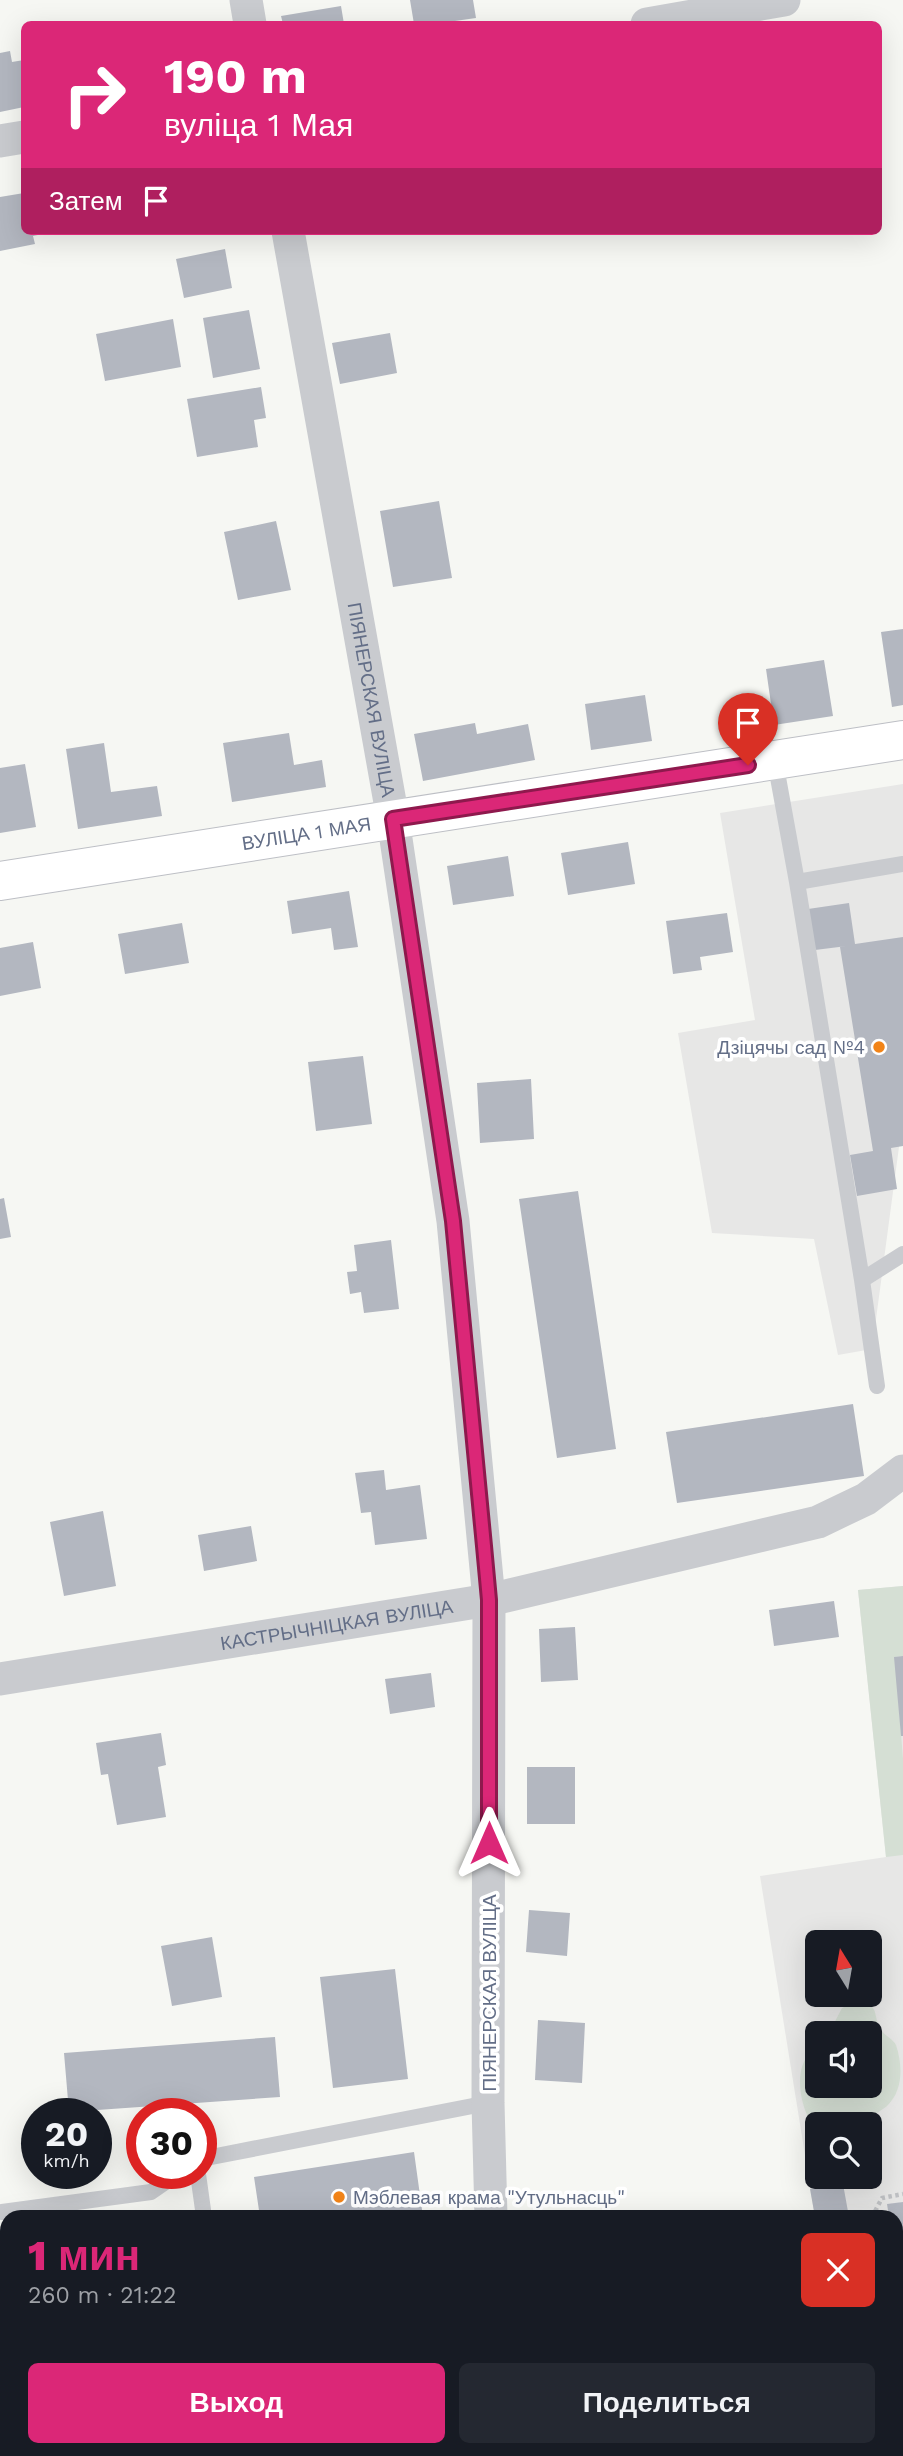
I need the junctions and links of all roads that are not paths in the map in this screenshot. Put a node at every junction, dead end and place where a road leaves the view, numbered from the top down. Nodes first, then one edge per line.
1 (246, 0) edge
2 (784, 0) edge
3 (250, 21) edge
4 (664, 21) edge
5 (21, 137) edge
6 (0, 141) edge
7 (289, 235) edge
8 (903, 741) edge
9 (775, 761) junction
10 (393, 819) junction
11 (903, 864) edge
12 (0, 881) edge
13 (797, 882) junction
14 (903, 1254) edge
15 (862, 1280) junction
16 (877, 1386) dead end
17 (903, 1471) edge
18 (489, 1600) junction
19 (0, 1679) edge
20 (488, 2103) junction
21 (217, 2156) edge
22 (155, 2189) edge
23 (200, 2189) edge
24 (17, 2210) edge
25 (203, 2210) edge
26 (491, 2210) edge

1 - 3 street
2 - 4 street
5 - 6 street
7 - 10 street, ПІЯНЕРСКАЯ ВУЛІЦА
8 - 9 street, ВУЛІЦА 1 МАЯ
9 - 10 street, ВУЛІЦА 1 МАЯ
9 - 13 lane
10 - 12 street, ВУЛІЦА 1 МАЯ
10 - 18 street, ПІЯНЕРСКАЯ ВУЛІЦА
11 - 13 lane
13 - 15 lane
14 - 15 lane
15 - 16 lane
17 - 18 street, КАСТРЫЧНІЦКАЯ ВУЛІЦА
18 - 19 street, КАСТРЫЧНІЦКАЯ ВУЛІЦА
18 - 20 street, ПІЯНЕРСКАЯ ВУЛІЦА
20 - 21 lane
20 - 26 street, ПІЯНЕРСКАЯ ВУЛІЦА
22 - 24 lane
23 - 25 lane

